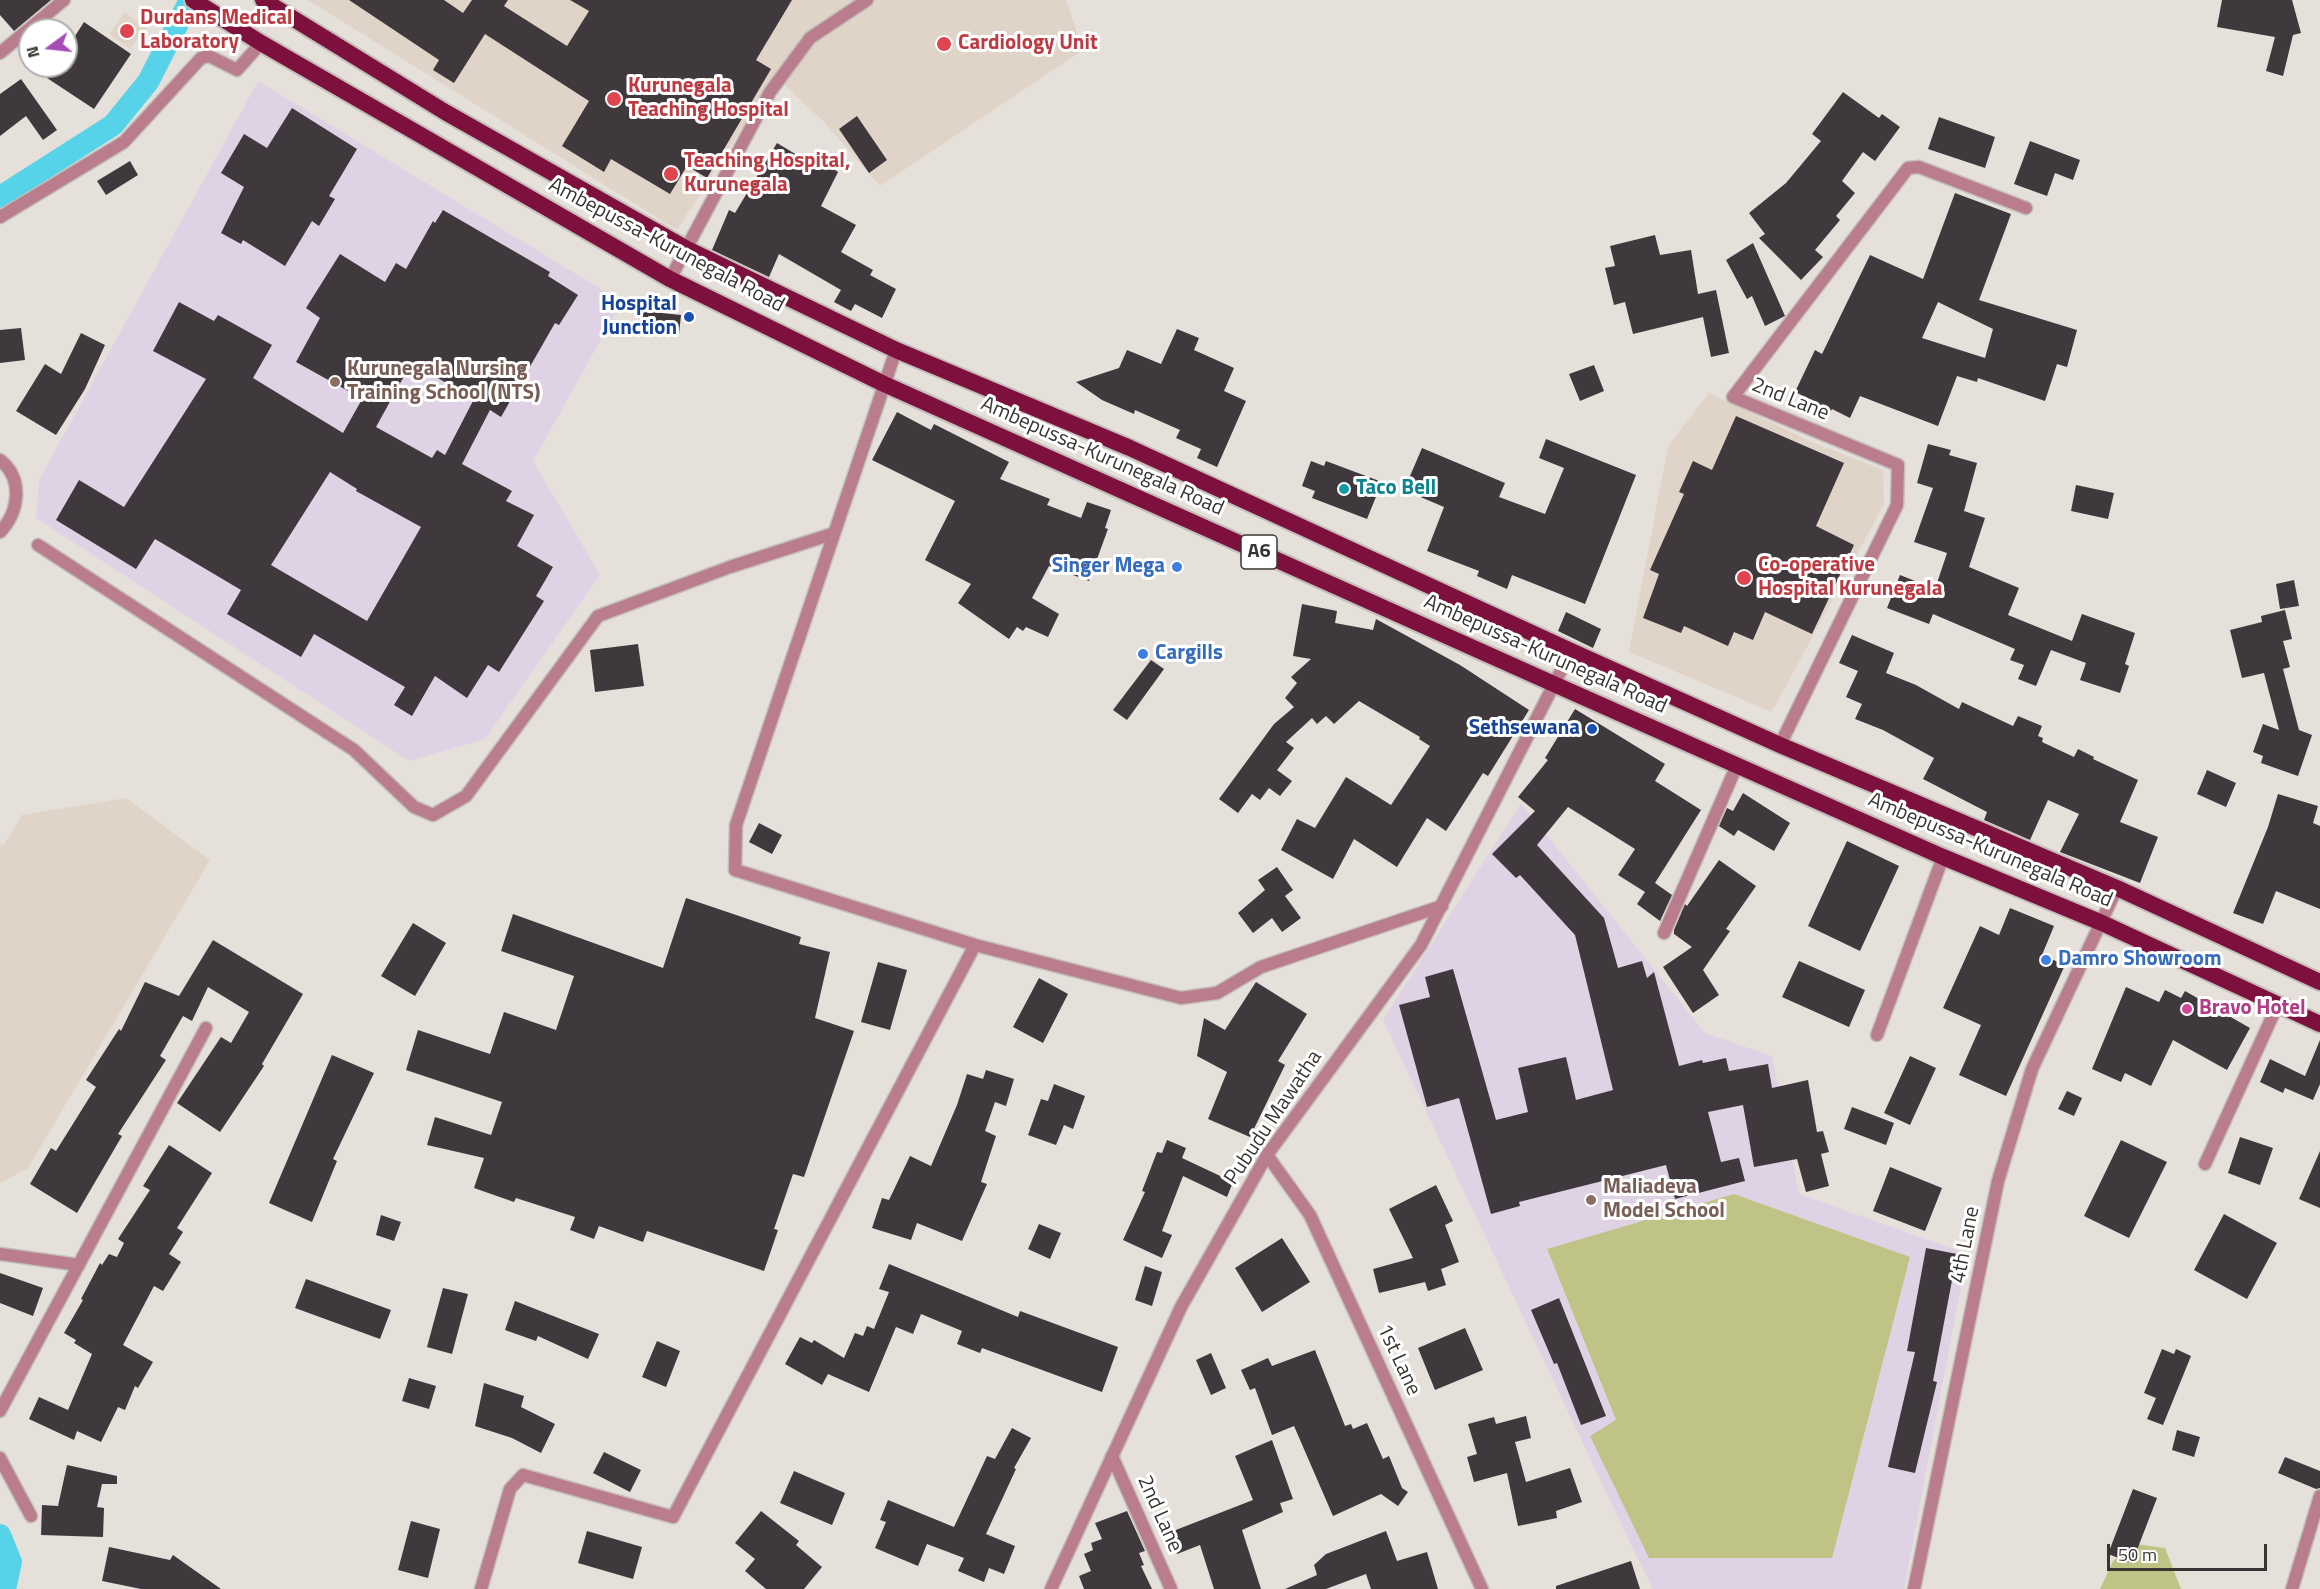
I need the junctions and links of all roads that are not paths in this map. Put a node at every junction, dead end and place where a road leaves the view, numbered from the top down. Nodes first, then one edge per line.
1 (64, 0) edge
2 (193, 0) edge
3 (263, 0) edge
4 (867, 0) edge
5 (261, 44) junction
6 (0, 53) edge
7 (2026, 208) dead end
8 (0, 218) edge
9 (687, 249) junction
10 (670, 279) junction
11 (896, 350) junction
12 (884, 384) junction
13 (0, 460) edge
14 (0, 532) edge
15 (832, 534) junction
16 (38, 545) dead end
17 (1571, 651) junction
18 (1556, 686) junction
19 (1780, 745) junction
20 (1737, 765) junction
21 (1943, 857) junction
22 (2117, 888) junction
23 (1442, 906) junction
24 (2102, 923) junction
25 (1664, 933) dead end
26 (975, 945) junction
27 (2320, 982) edge
28 (2278, 1004) junction
29 (2320, 1024) edge
30 (206, 1028) dead end
31 (1877, 1035) dead end
32 (1267, 1155) junction
33 (2205, 1164) dead end
34 (0, 1254) edge
35 (80, 1265) junction
36 (0, 1411) edge
37 (1112, 1456) junction
38 (0, 1458) edge
39 (2320, 1496) edge
40 (31, 1516) dead end
41 (481, 1589) edge
42 (1051, 1589) edge
43 (1171, 1589) edge
44 (1482, 1589) edge
45 (1914, 1589) edge
46 (2292, 1589) edge

1 - 6 street
2 - 5 highway, Ambepussa-Kurunegala Road / A6
3 - 9 highway, Ambepussa-Kurunegala Road / A6
4 - 9 street
5 - 8 street
5 - 10 highway, Ambepussa-Kurunegala Road / A6
7 - 19 street, 2nd Lane
9 - 10 street
9 - 11 highway, Ambepussa-Kurunegala Road / A6
10 - 12 highway, Ambepussa-Kurunegala Road / A6
11 - 12 street
11 - 17 highway, Ambepussa-Kurunegala Road / A6
12 - 15 street
12 - 18 highway, Ambepussa-Kurunegala Road / A6
13 - 14 street
15 - 16 street
15 - 26 street
17 - 18 street, Pubudu Mawatha
17 - 19 highway, Ambepussa-Kurunegala Road / A6
18 - 20 highway, Ambepussa-Kurunegala Road / A6
18 - 23 street, Pubudu Mawatha
19 - 22 highway, Ambepussa-Kurunegala Road / A6
20 - 21 highway, Ambepussa-Kurunegala Road / A6
20 - 25 street
21 - 24 highway, Ambepussa-Kurunegala Road / A6
21 - 31 street
22 - 24 street, 4th Lane
22 - 27 highway, Ambepussa-Kurunegala Road / A6
23 - 26 street
23 - 32 street, Pubudu Mawatha
24 - 28 highway, Ambepussa-Kurunegala Road / A6
24 - 45 street, 4th Lane
26 - 41 street
28 - 29 highway, Ambepussa-Kurunegala Road / A6
28 - 33 street
30 - 35 street
32 - 37 street, Pubudu Mawatha
32 - 44 street, 1st Lane
34 - 35 street
35 - 36 street
37 - 42 street, Pubudu Mawatha
37 - 43 street, 2nd Lane
38 - 40 street
39 - 46 street

